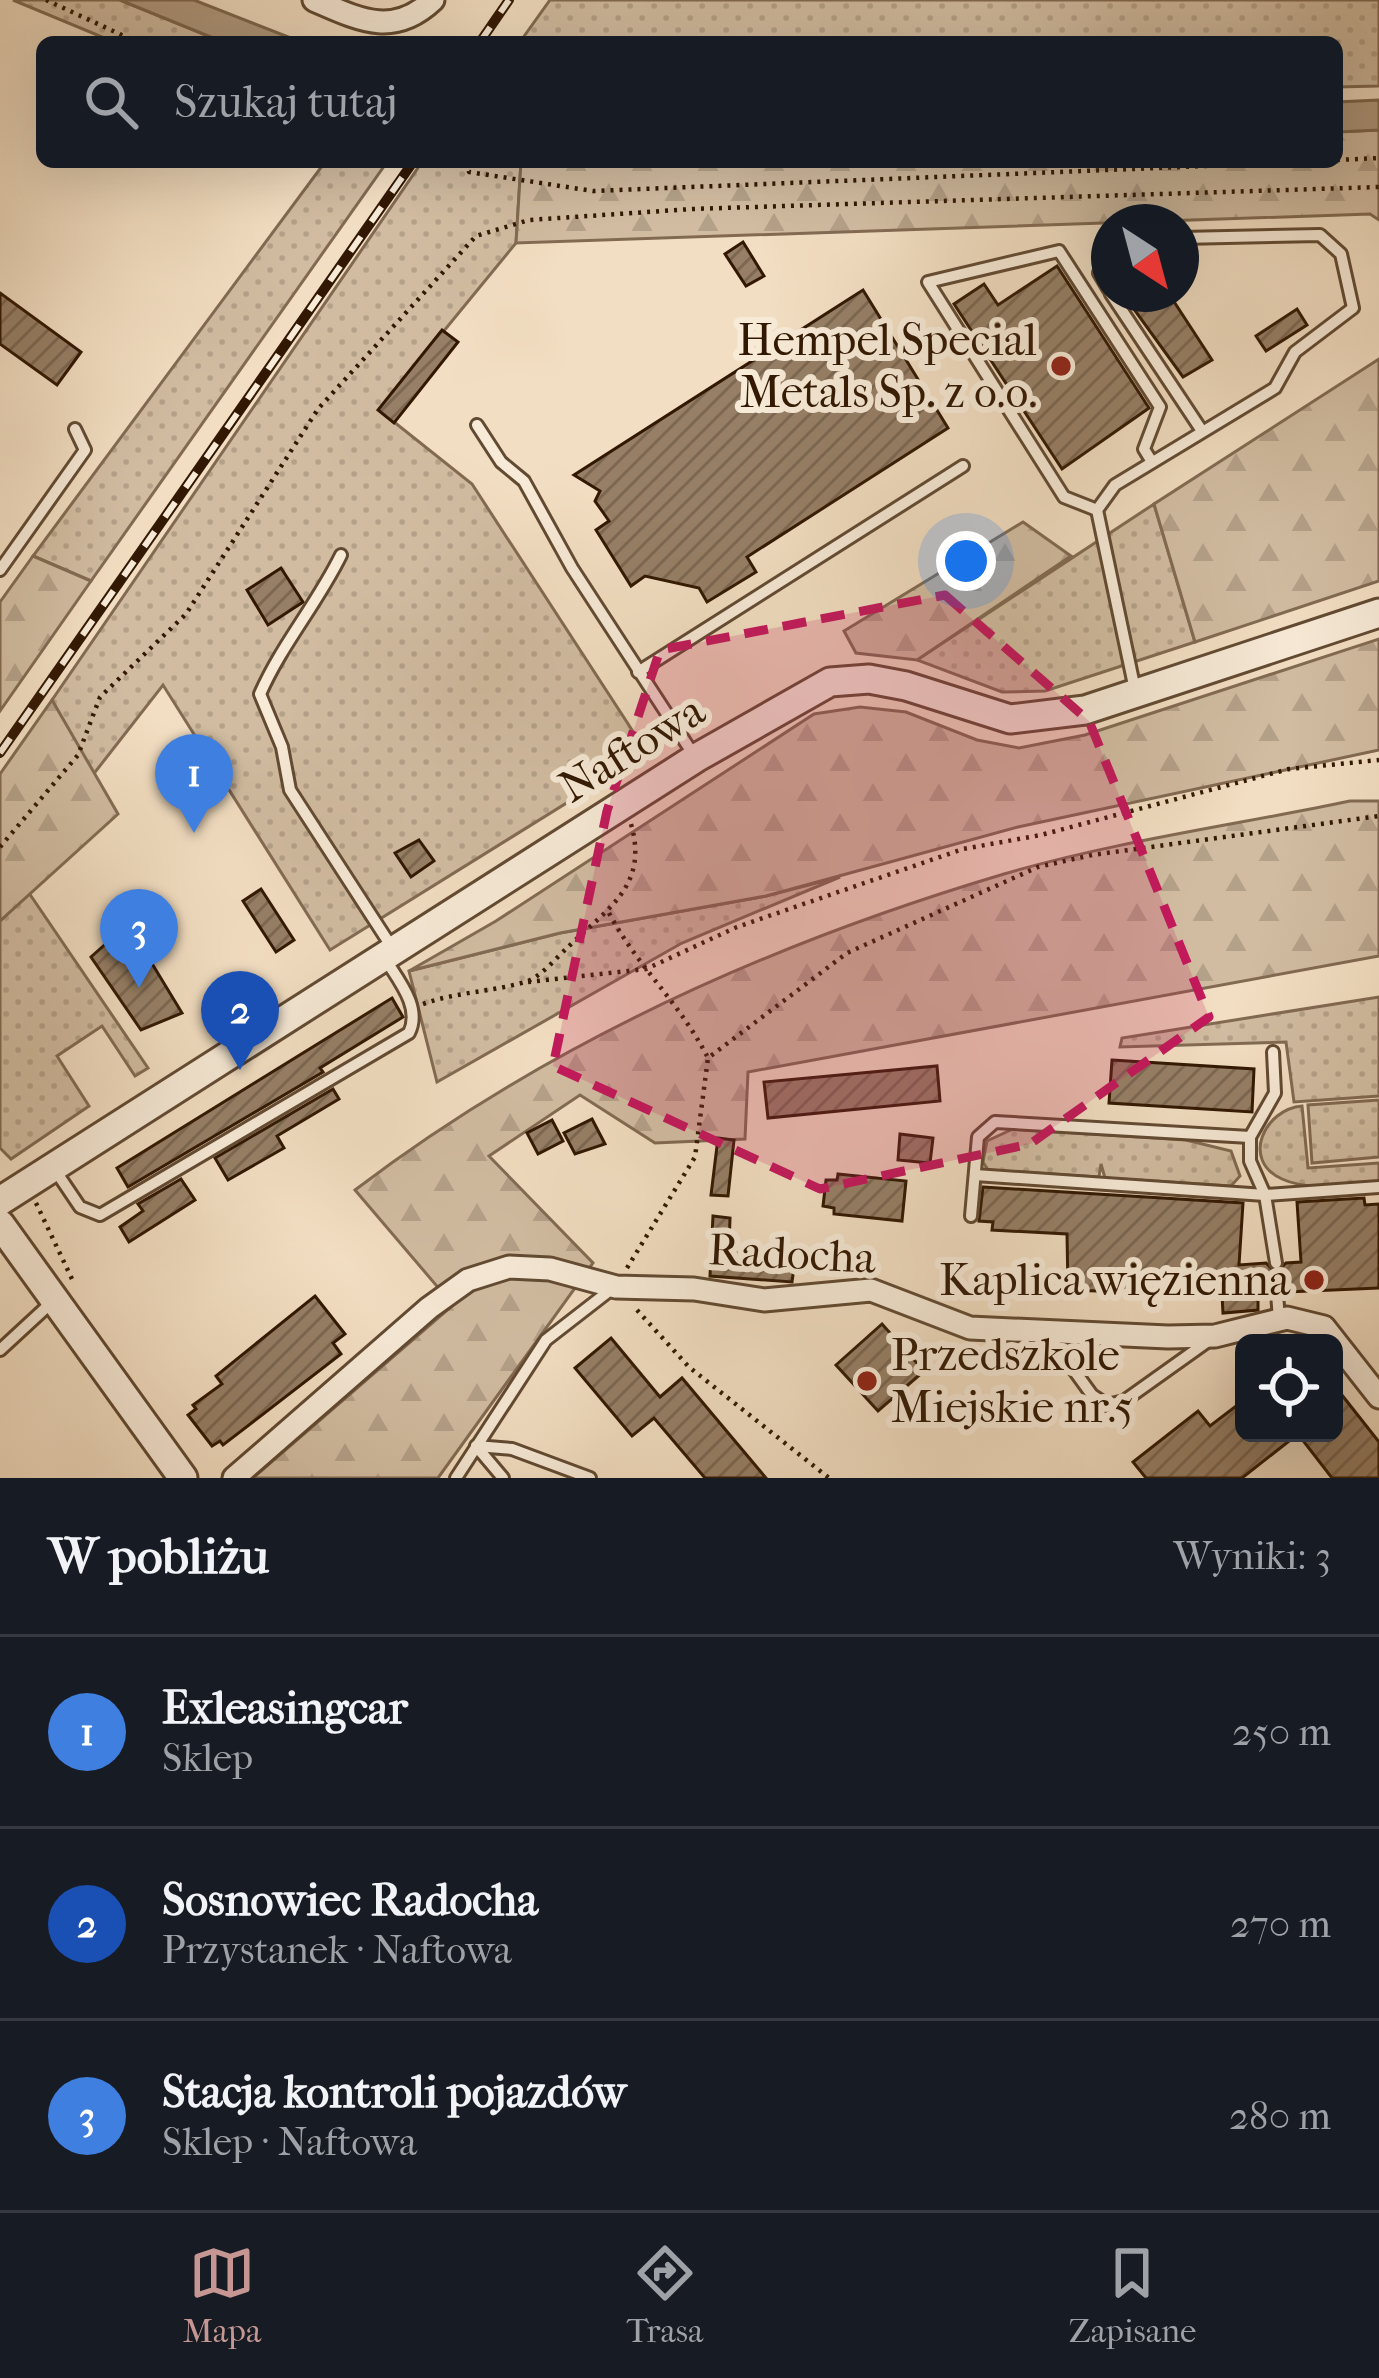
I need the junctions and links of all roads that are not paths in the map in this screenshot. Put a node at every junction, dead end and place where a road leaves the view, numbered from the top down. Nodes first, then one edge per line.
1 (314, 0) edge
2 (433, 0) edge
3 (1199, 238) edge
4 (1123, 312) edge
5 (477, 425) dead end
6 (75, 429) dead end
7 (1202, 431) junction
8 (1152, 462) junction
9 (963, 466) dead end
10 (1097, 510) junction
11 (341, 555) dead end
12 (0, 570) edge
13 (1379, 614) edge
14 (638, 672) junction
15 (1136, 693) junction
16 (696, 758) junction
17 (388, 952) junction
18 (1273, 1052) dead end
19 (1250, 1137) junction
20 (53, 1168) junction
21 (975, 1174) junction
22 (1379, 1187) edge
23 (1265, 1196) junction
24 (0, 1202) edge
25 (971, 1216) dead end
26 (0, 1224) edge
27 (1276, 1263) dead end
28 (616, 1287) junction
29 (1277, 1293) dead end
30 (54, 1301) junction
31 (1279, 1321) junction
32 (1047, 1333) junction
33 (1216, 1336) junction
34 (0, 1350) edge
35 (1379, 1397) edge
36 (476, 1446) junction
37 (183, 1478) edge
38 (235, 1478) edge
39 (456, 1478) edge
40 (503, 1478) edge
41 (590, 1478) edge

1 - 2 street
3 - 7 lane
4 - 7 lane
5 - 14 lane
6 - 12 lane
7 - 8 lane
8 - 10 lane
8 - 10 lane
9 - 14 lane
10 - 15 lane
11 - 17 lane
13 - 15 street, Naftowa
14 - 16 lane
15 - 16 street, Naftowa
16 - 17 street, Naftowa
17 - 20 street, Naftowa
17 - 20 lane
18 - 19 lane
19 - 21 lane
19 - 23 lane
20 - 24 street, Naftowa
21 - 23 lane
21 - 25 lane
22 - 23 lane
23 - 27 lane
26 - 30 street
28 - 32 street, Radocha
28 - 36 lane
28 - 38 street, Radocha
29 - 31 lane
30 - 34 lane
30 - 37 street
31 - 33 street, Radocha
31 - 35 street
32 - 33 street, Radocha
32 - 33 lane
36 - 39 lane
36 - 40 lane
36 - 41 lane

